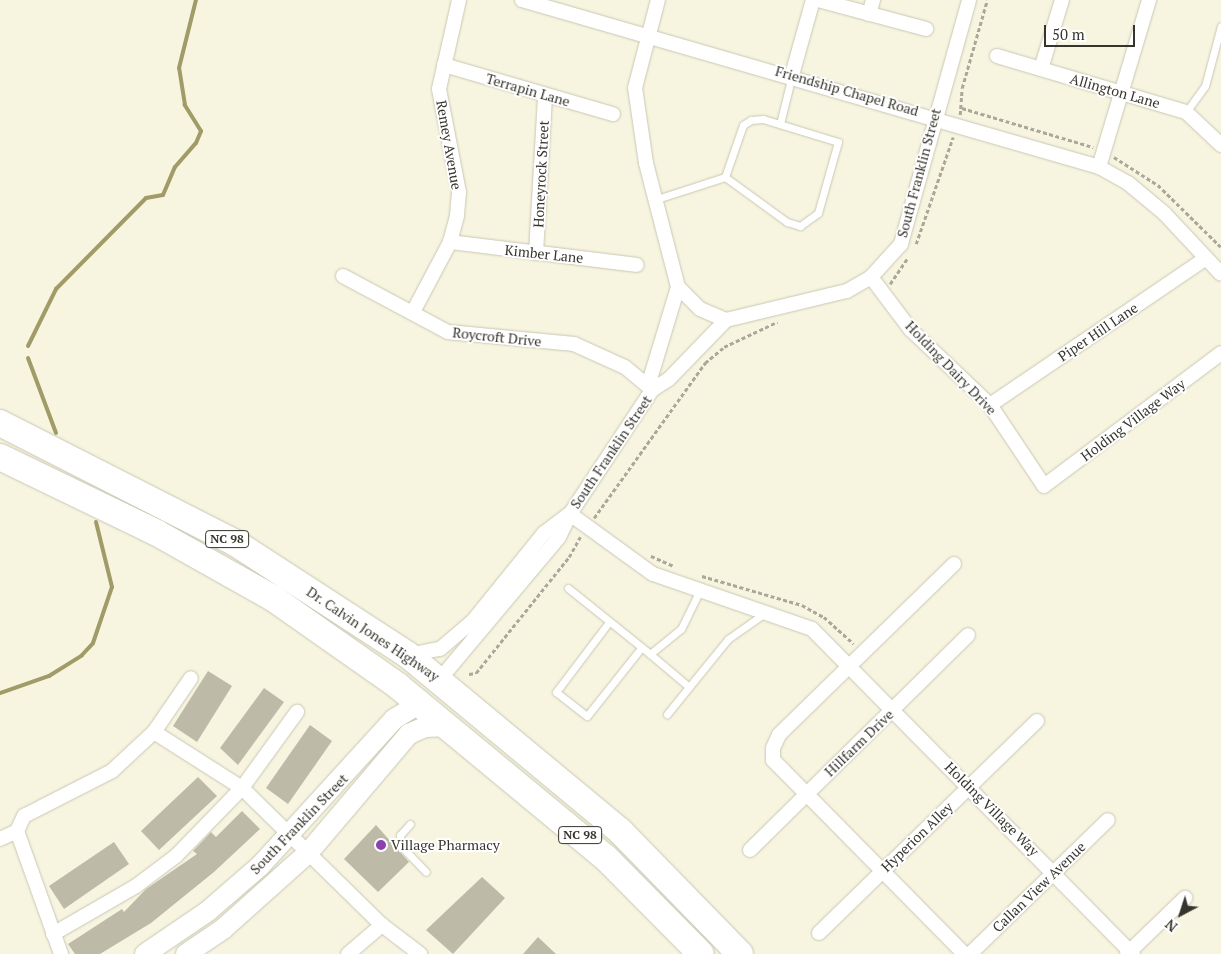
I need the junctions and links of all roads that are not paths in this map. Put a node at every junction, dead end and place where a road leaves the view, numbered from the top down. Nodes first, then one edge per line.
1 (458, 0) edge
2 (522, 0) edge
3 (658, 0) edge
4 (812, 0) edge
5 (818, 0) edge
6 (873, 0) edge
7 (969, 0) edge
8 (1062, 0) edge
9 (1149, 0) edge
10 (836, 2) edge
11 (869, 14) junction
12 (1221, 26) edge
13 (926, 30) dead end
14 (649, 35) junction
15 (997, 56) dead end
16 (444, 65) junction
17 (1041, 69) junction
18 (792, 75) junction
19 (1121, 93) junction
20 (546, 95) junction
21 (1186, 112) junction
22 (613, 114) dead end
23 (934, 116) junction
24 (780, 124) junction
25 (1221, 145) edge
26 (1099, 167) junction
27 (724, 177) junction
28 (657, 200) junction
29 (450, 242) junction
30 (536, 254) junction
31 (1206, 258) junction
32 (637, 265) dead end
33 (1221, 274) edge
34 (344, 276) dead end
35 (871, 277) junction
36 (678, 287) junction
37 (413, 312) junction
38 (726, 320) junction
39 (1221, 353) edge
40 (652, 390) junction
41 (990, 405) junction
42 (0, 423) edge
43 (0, 440) edge
44 (0, 458) edge
45 (110, 478) junction
46 (1044, 486) joint
47 (570, 514) junction
48 (954, 564) dead end
49 (568, 588) dead end
50 (700, 590) junction
51 (744, 603) junction
52 (290, 610) junction
53 (768, 611) junction
54 (609, 622) junction
55 (745, 623) junction
56 (968, 635) dead end
57 (641, 648) junction
58 (650, 654) junction
59 (408, 655) junction
60 (850, 664) junction
61 (190, 678) dead end
62 (440, 679) junction
63 (689, 687) junction
64 (421, 703) junction
65 (894, 708) junction
66 (297, 712) dead end
67 (667, 714) dead end
68 (1037, 720) dead end
69 (450, 726) junction
70 (154, 732) junction
71 (547, 769) junction
72 (970, 787) junction
73 (242, 788) junction
74 (806, 794) junction
75 (1108, 820) dead end
76 (410, 824) dead end
77 (16, 831) junction
78 (291, 836) junction
79 (0, 839) edge
80 (750, 850) dead end
81 (308, 853) junction
82 (605, 857) junction
83 (882, 870) junction
84 (426, 872) dead end
85 (1054, 872) junction
86 (1185, 898) dead end
87 (382, 925) junction
88 (819, 933) dead end
89 (54, 934) junction
90 (1130, 953) edge
91 (61, 954) edge
92 (145, 954) edge
93 (186, 954) edge
94 (348, 954) edge
95 (420, 954) edge
96 (701, 954) edge
97 (715, 954) edge
98 (740, 954) edge
99 (964, 954) edge
100 (970, 954) edge

1 - 16 street, Remey Avenue
2 - 14 street, Friendship Chapel Road
3 - 14 street
4 - 18 street
5 - 10 street
6 - 11 street
7 - 23 street, South Franklin Street
8 - 17 street
9 - 19 street
10 - 11 street
11 - 13 street
12 - 21 lane
14 - 18 street, Friendship Chapel Road
14 - 28 street
15 - 17 street, Allington Lane
16 - 20 street, Terrapin Lane
16 - 29 street, Remey Avenue
17 - 19 street, Allington Lane
18 - 23 street, Friendship Chapel Road
18 - 24 lane
19 - 21 street, Allington Lane
19 - 26 street
20 - 22 street, Terrapin Lane
20 - 30 street, Honeyrock Street
21 - 25 street, Allington Lane
23 - 26 street, Friendship Chapel Road
23 - 35 street, South Franklin Street
24 - 27 lane
24 - 27 lane
26 - 31 street, Friendship Chapel Road
27 - 28 lane
28 - 36 street
29 - 30 street, Kimber Lane
29 - 37 street, Remey Avenue
30 - 32 street, Kimber Lane
31 - 33 street, Friendship Chapel Road
31 - 41 street, Piper Hill Lane
34 - 37 street, Roycroft Drive
35 - 38 street, South Franklin Street
35 - 41 street, Holding Dairy Drive
36 - 38 street
36 - 40 street, South Franklin Street
37 - 40 street, Roycroft Drive
38 - 40 street, South Franklin Street
39 - 46 street, Holding Village Way
40 - 47 street, South Franklin Street
41 - 46 street, Holding Dairy Drive
42 - 45 highway, Dr. Calvin Jones Highway / NC 98
43 - 45 highway
44 - 52 highway, Dr. Calvin Jones Highway / NC 98
45 - 59 highway, Dr. Calvin Jones Highway / NC 98
47 - 50 street, Holding Village Way
47 - 59 street, South Franklin Street
47 - 62 street, South Franklin Street
48 - 60 street
49 - 54 lane
50 - 51 street, Holding Village Way
50 - 58 lane
51 - 53 street, Holding Village Way
51 - 55 lane
52 - 62 highway
52 - 64 highway, Dr. Calvin Jones Highway / NC 98
53 - 55 lane
53 - 60 street, Holding Village Way
54 - 57 lane
54 - 57 lane
55 - 63 lane
56 - 65 street, Hillfarm Drive
57 - 58 lane
58 - 63 lane
59 - 62 highway, Dr. Calvin Jones Highway / NC 98
60 - 65 street, Holding Village Way
60 - 74 street
61 - 70 street
62 - 71 highway, Dr. Calvin Jones Highway / NC 98
63 - 67 lane
64 - 69 highway, Dr. Calvin Jones Highway / NC 98
64 - 71 highway
64 - 78 street, South Franklin Street
65 - 72 street, Holding Village Way
65 - 74 street, Hillfarm Drive
66 - 73 street
68 - 72 street, Hyperion Alley
69 - 81 street, South Franklin Street
69 - 82 highway, Dr. Calvin Jones Highway / NC 98
70 - 73 street
70 - 77 street
71 - 98 highway, Dr. Calvin Jones Highway / NC 98
72 - 83 street, Hyperion Alley
72 - 85 street, Holding Village Way
73 - 78 street
73 - 89 street
74 - 80 street, Hillfarm Drive
74 - 83 street
75 - 85 street, Callan View Avenue
76 - 84 lane
77 - 79 street
77 - 89 street
78 - 81 street
78 - 92 street, South Franklin Street
81 - 87 street
81 - 93 street, South Franklin Street
82 - 96 highway, Dr. Calvin Jones Highway / NC 98
82 - 97 highway
83 - 88 street, Hyperion Alley
83 - 99 street
85 - 90 street, Holding Village Way
85 - 100 street, Callan View Avenue
86 - 90 street
87 - 94 street
87 - 95 street
89 - 91 street

